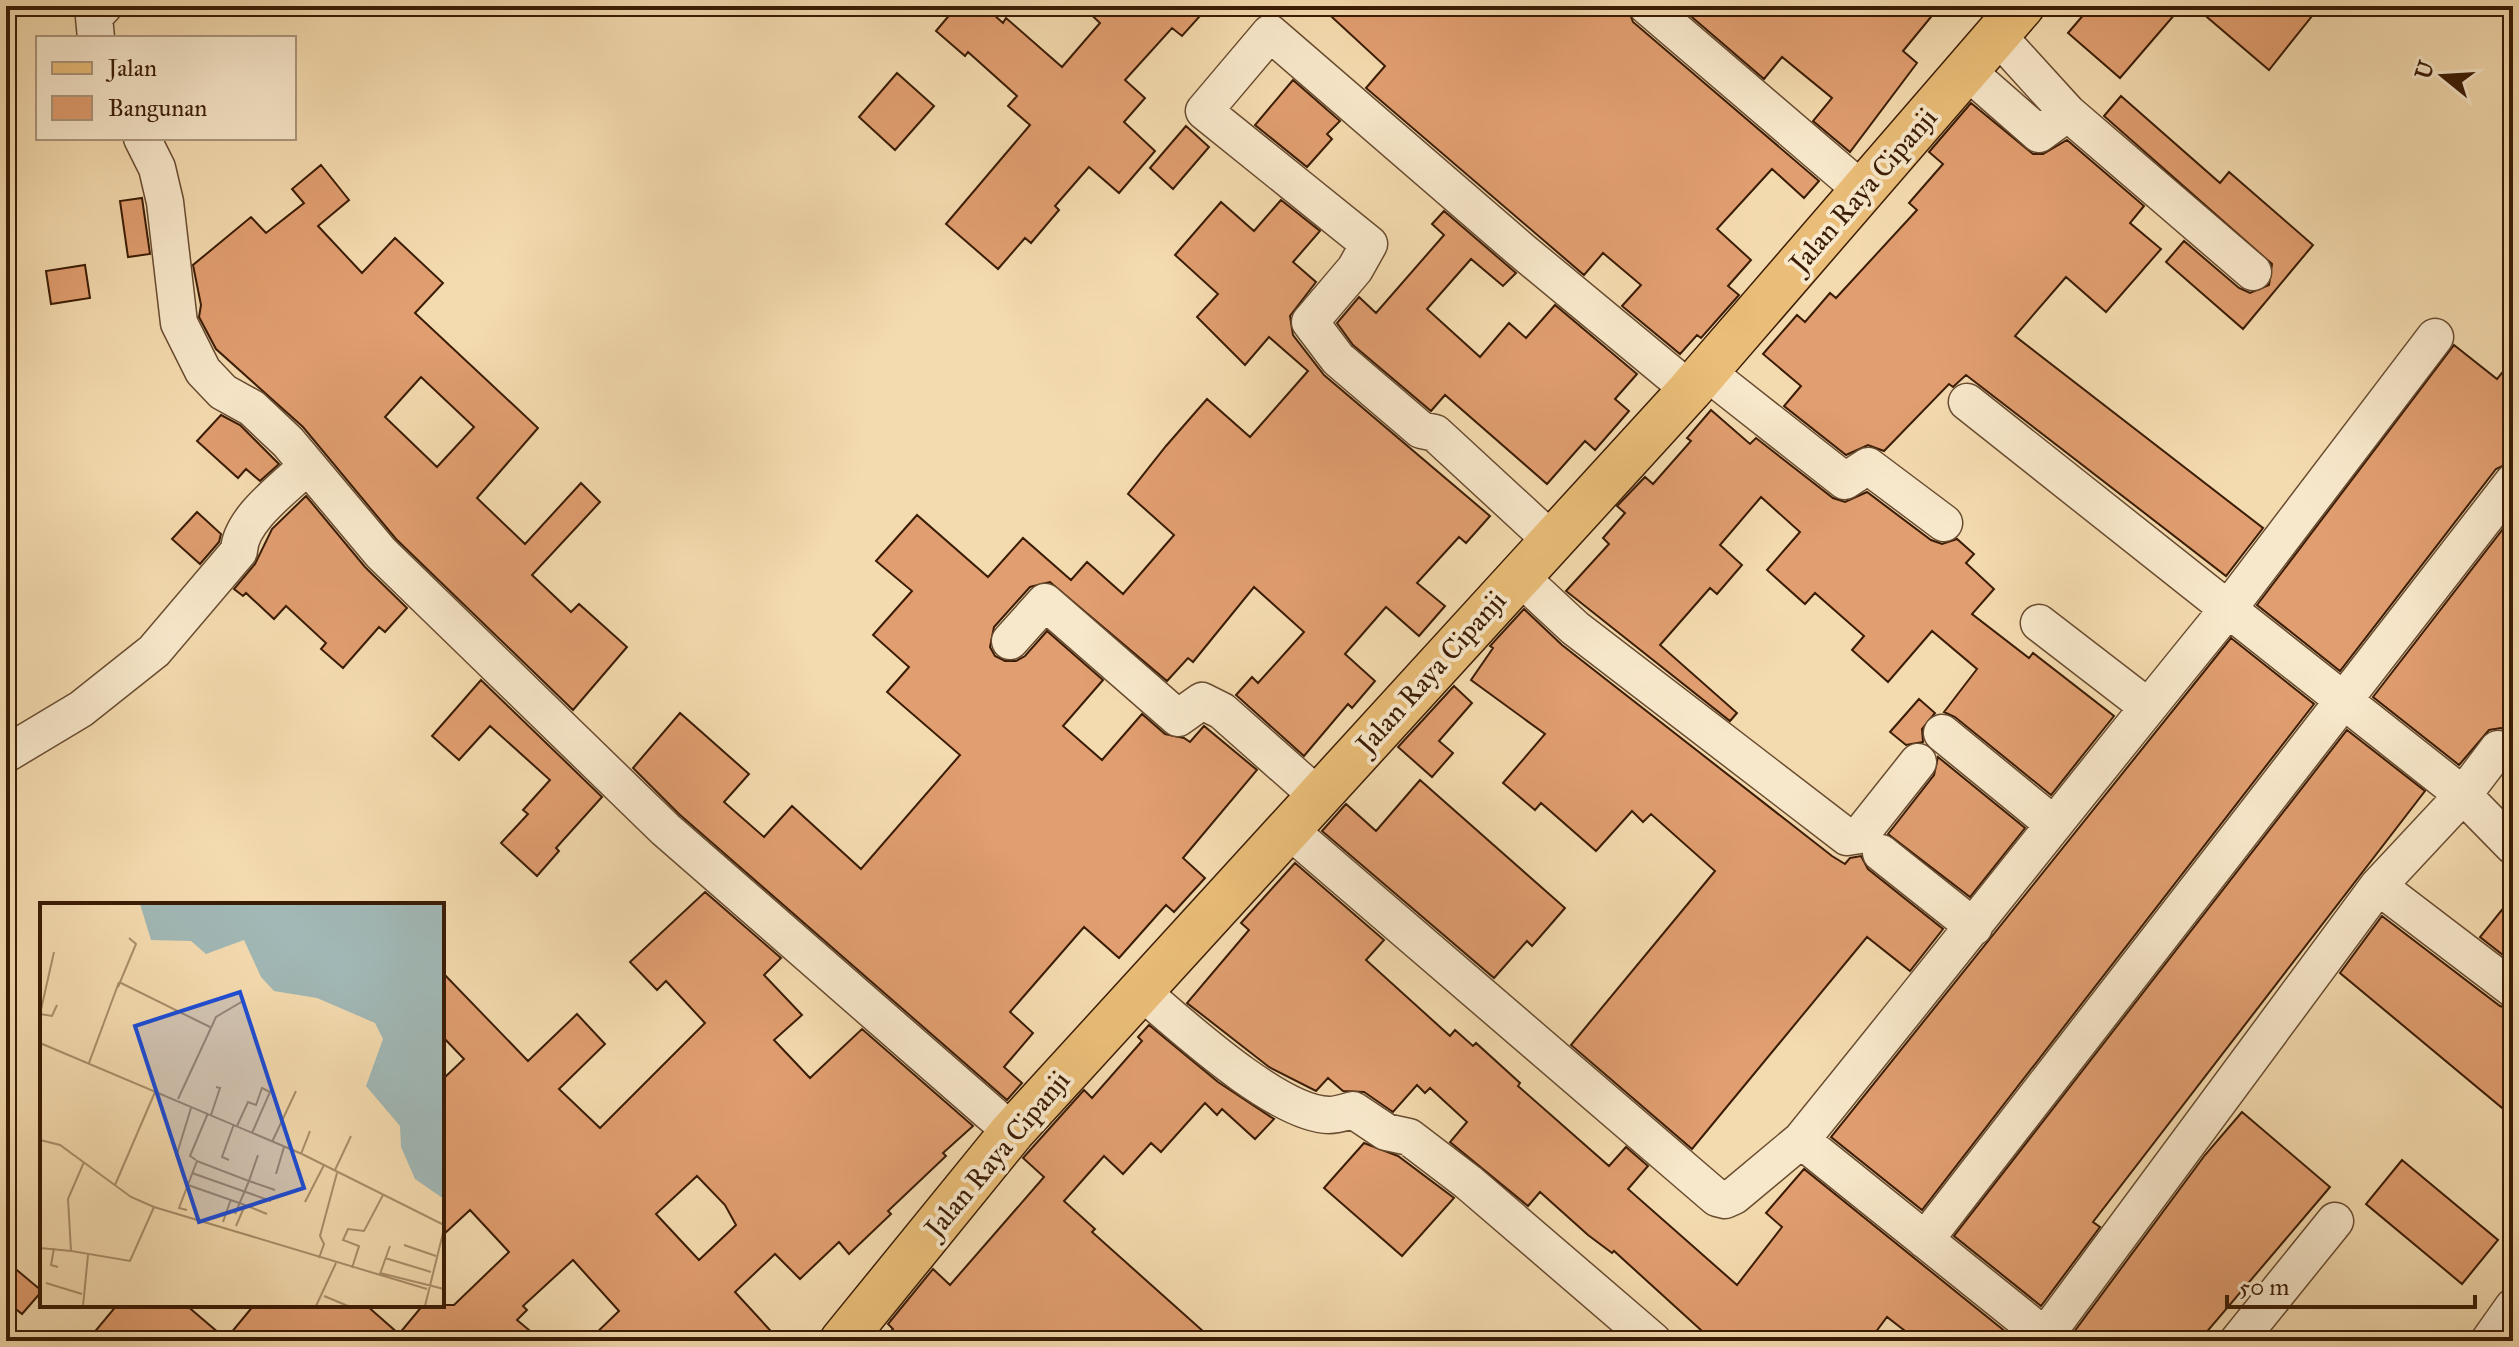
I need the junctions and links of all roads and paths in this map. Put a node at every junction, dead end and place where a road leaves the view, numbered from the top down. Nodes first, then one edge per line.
1 (104, 6) edge
2 (1647, 6) edge
3 (2009, 21) edge
4 (96, 36) edge
5 (1967, 71) junction
6 (2068, 113) junction
7 (143, 140) edge
8 (1863, 191) junction
9 (2253, 272) dead end
10 (2435, 337) dead end
11 (1697, 380) junction
12 (1967, 402) dead end
13 (307, 466) junction
14 (2513, 482) edge
15 (1944, 523) dead end
16 (1551, 540) junction
17 (1518, 575) junction
18 (2228, 609) junction
19 (2039, 623) dead end
20 (1010, 641) dead end
21 (2344, 702) junction
22 (2148, 707) junction
23 (1942, 733) dead end
24 (2508, 747) edge
25 (6, 754) edge
26 (1918, 762) dead end
27 (2463, 795) junction
28 (1319, 797) junction
29 (2052, 823) junction
30 (1289, 830) junction
31 (2513, 846) edge
32 (1881, 853) dead end
33 (2378, 886) junction
34 (1974, 927) junction
35 (2513, 989) edge
36 (1141, 991) junction
37 (1012, 1132) junction
38 (1801, 1140) junction
39 (2335, 1221) dead end
40 (1925, 1240) junction
41 (2513, 1307) edge
42 (2048, 1338) edge
43 (842, 1341) edge
44 (1653, 1341) edge
45 (2238, 1341) edge
46 (2489, 1341) edge

1 - 4 street
2 - 8 street
3 - 5 main road, Jalan Raya Cipanji
3 - 6 street
5 - 6 street
5 - 8 main road, Jalan Raya Cipanji
6 - 9 street
7 - 13 street
8 - 11 main road, Jalan Raya Cipanji
10 - 18 street
11 - 15 street
11 - 16 main road, Jalan Raya Cipanji
11 - 16 street
12 - 18 street
13 - 25 street
13 - 37 street
14 - 21 street
16 - 17 main road, Jalan Raya Cipanji
17 - 26 street
17 - 28 main road, Jalan Raya Cipanji
18 - 21 street
18 - 22 street
19 - 22 street
20 - 28 street
21 - 27 street
21 - 40 street
22 - 29 street
23 - 29 street
24 - 27 street
27 - 31 street
27 - 33 street
28 - 30 main road, Jalan Raya Cipanji
29 - 34 street
30 - 36 main road, Jalan Raya Cipanji
30 - 38 street
32 - 34 street
33 - 35 street
33 - 42 street
34 - 38 street
36 - 37 main road, Jalan Raya Cipanji
36 - 44 street
37 - 43 main road, Jalan Raya Cipanji
38 - 40 street
39 - 45 street
40 - 42 street
41 - 46 street

